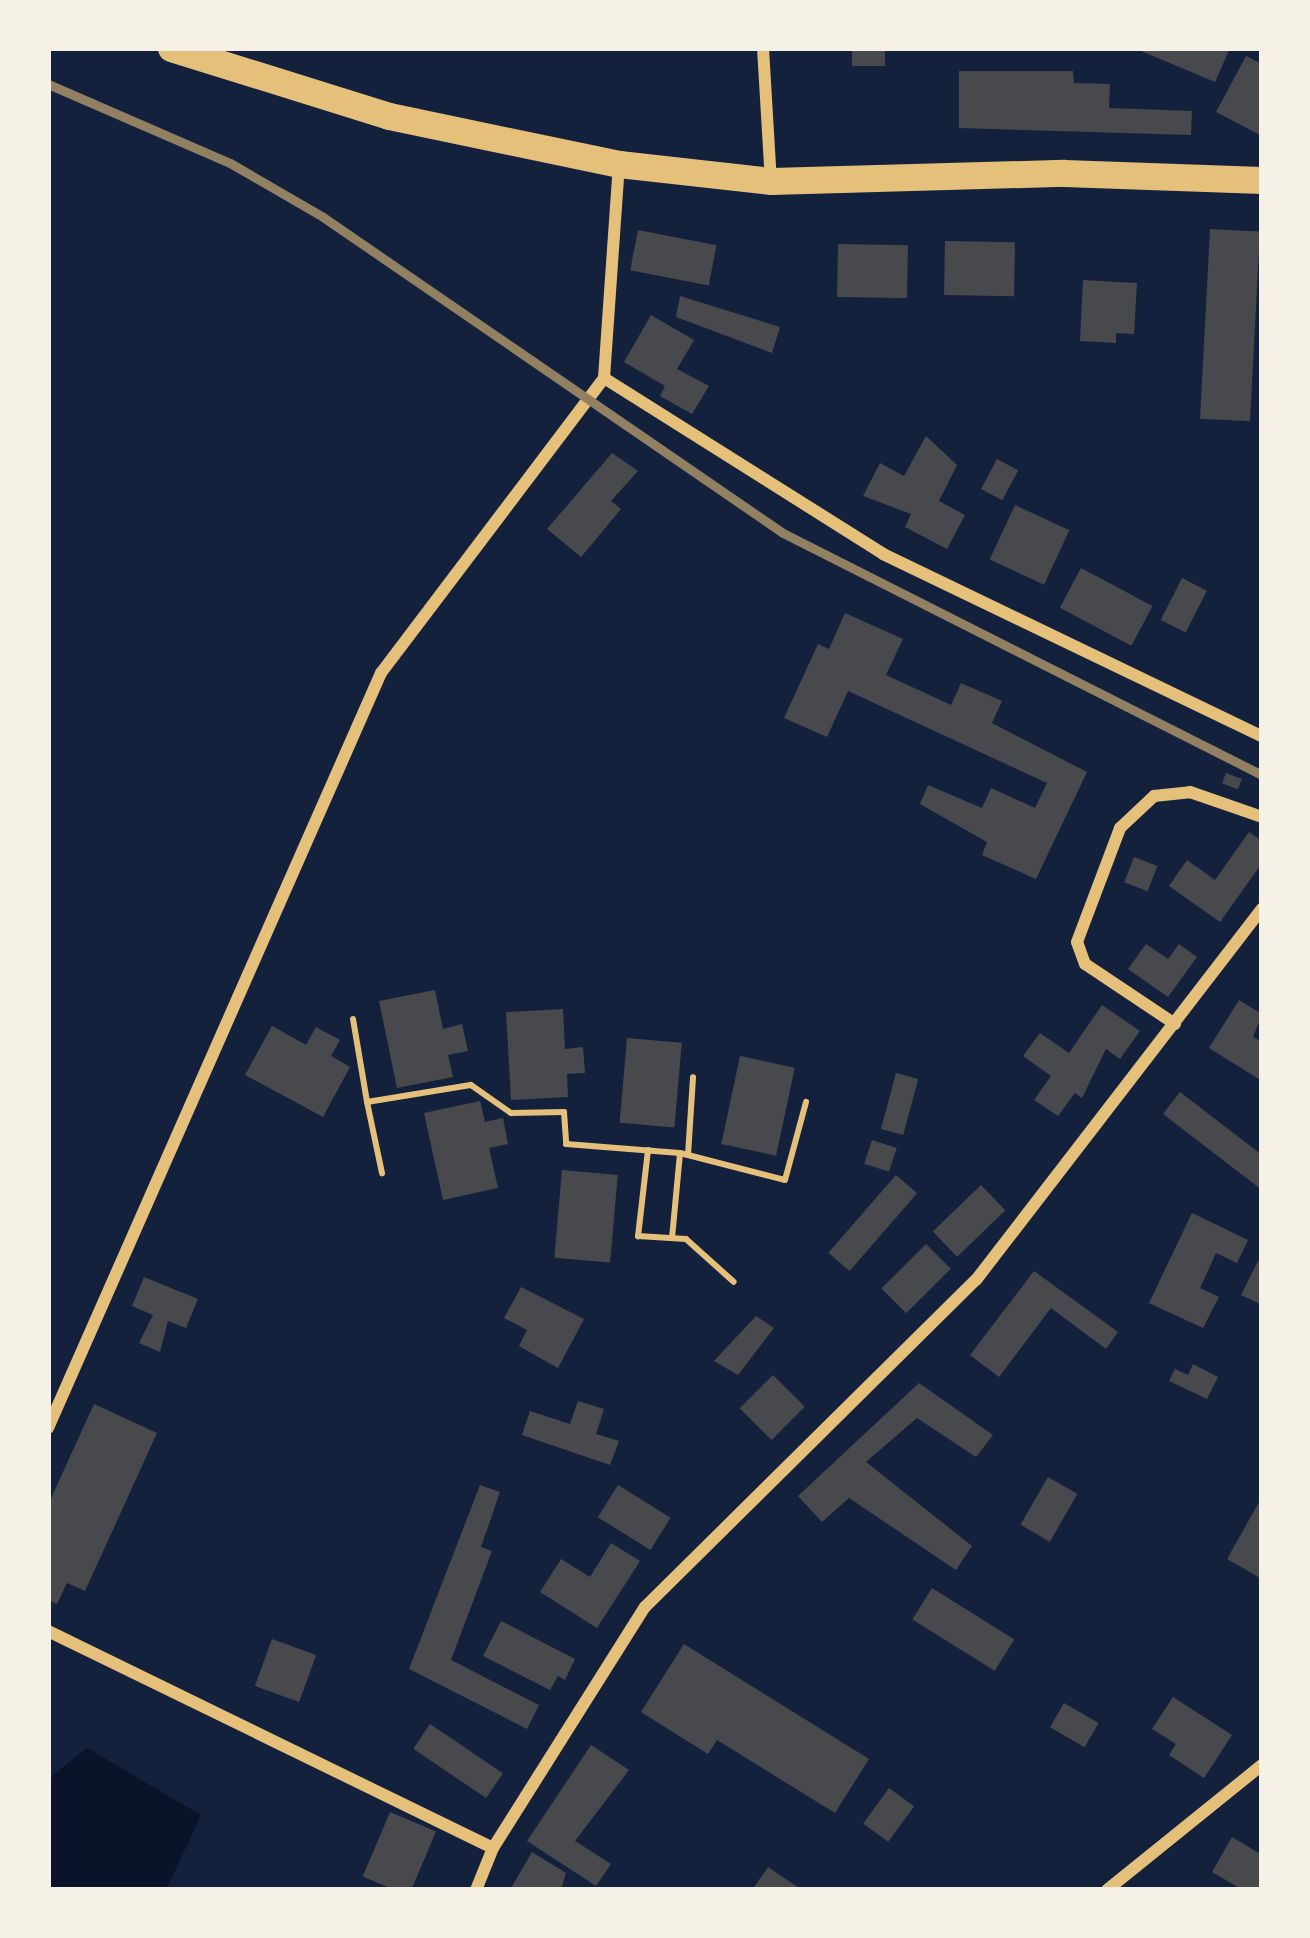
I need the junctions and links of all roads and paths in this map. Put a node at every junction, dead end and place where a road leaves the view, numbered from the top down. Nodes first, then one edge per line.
1 (171, 48) edge
2 (764, 48) edge
3 (619, 164) junction
4 (1262, 180) edge
5 (771, 181) junction
6 (604, 379) junction
7 (1262, 736) edge
8 (1262, 817) edge
9 (1262, 908) edge
10 (353, 1019) dead end
11 (1175, 1024) junction
12 (693, 1077) dead end
13 (367, 1102) junction
14 (806, 1102) dead end
15 (648, 1150) junction
16 (684, 1154) junction
17 (382, 1173) dead end
18 (671, 1238) junction
19 (734, 1282) dead end
20 (48, 1428) edge
21 (48, 1631) edge
22 (1262, 1765) edge
23 (493, 1848) junction
24 (476, 1890) edge
25 (1107, 1890) edge

1 - 3 main road
2 - 5 street
3 - 5 main road
3 - 6 street
4 - 5 main road
6 - 7 street
6 - 20 street
8 - 11 street
9 - 11 street
10 - 13 path
11 - 23 street
12 - 16 path
13 - 15 path
13 - 17 path
14 - 16 path
15 - 16 path
15 - 18 path
16 - 18 path
18 - 19 path
21 - 23 street
22 - 25 street
23 - 24 street

